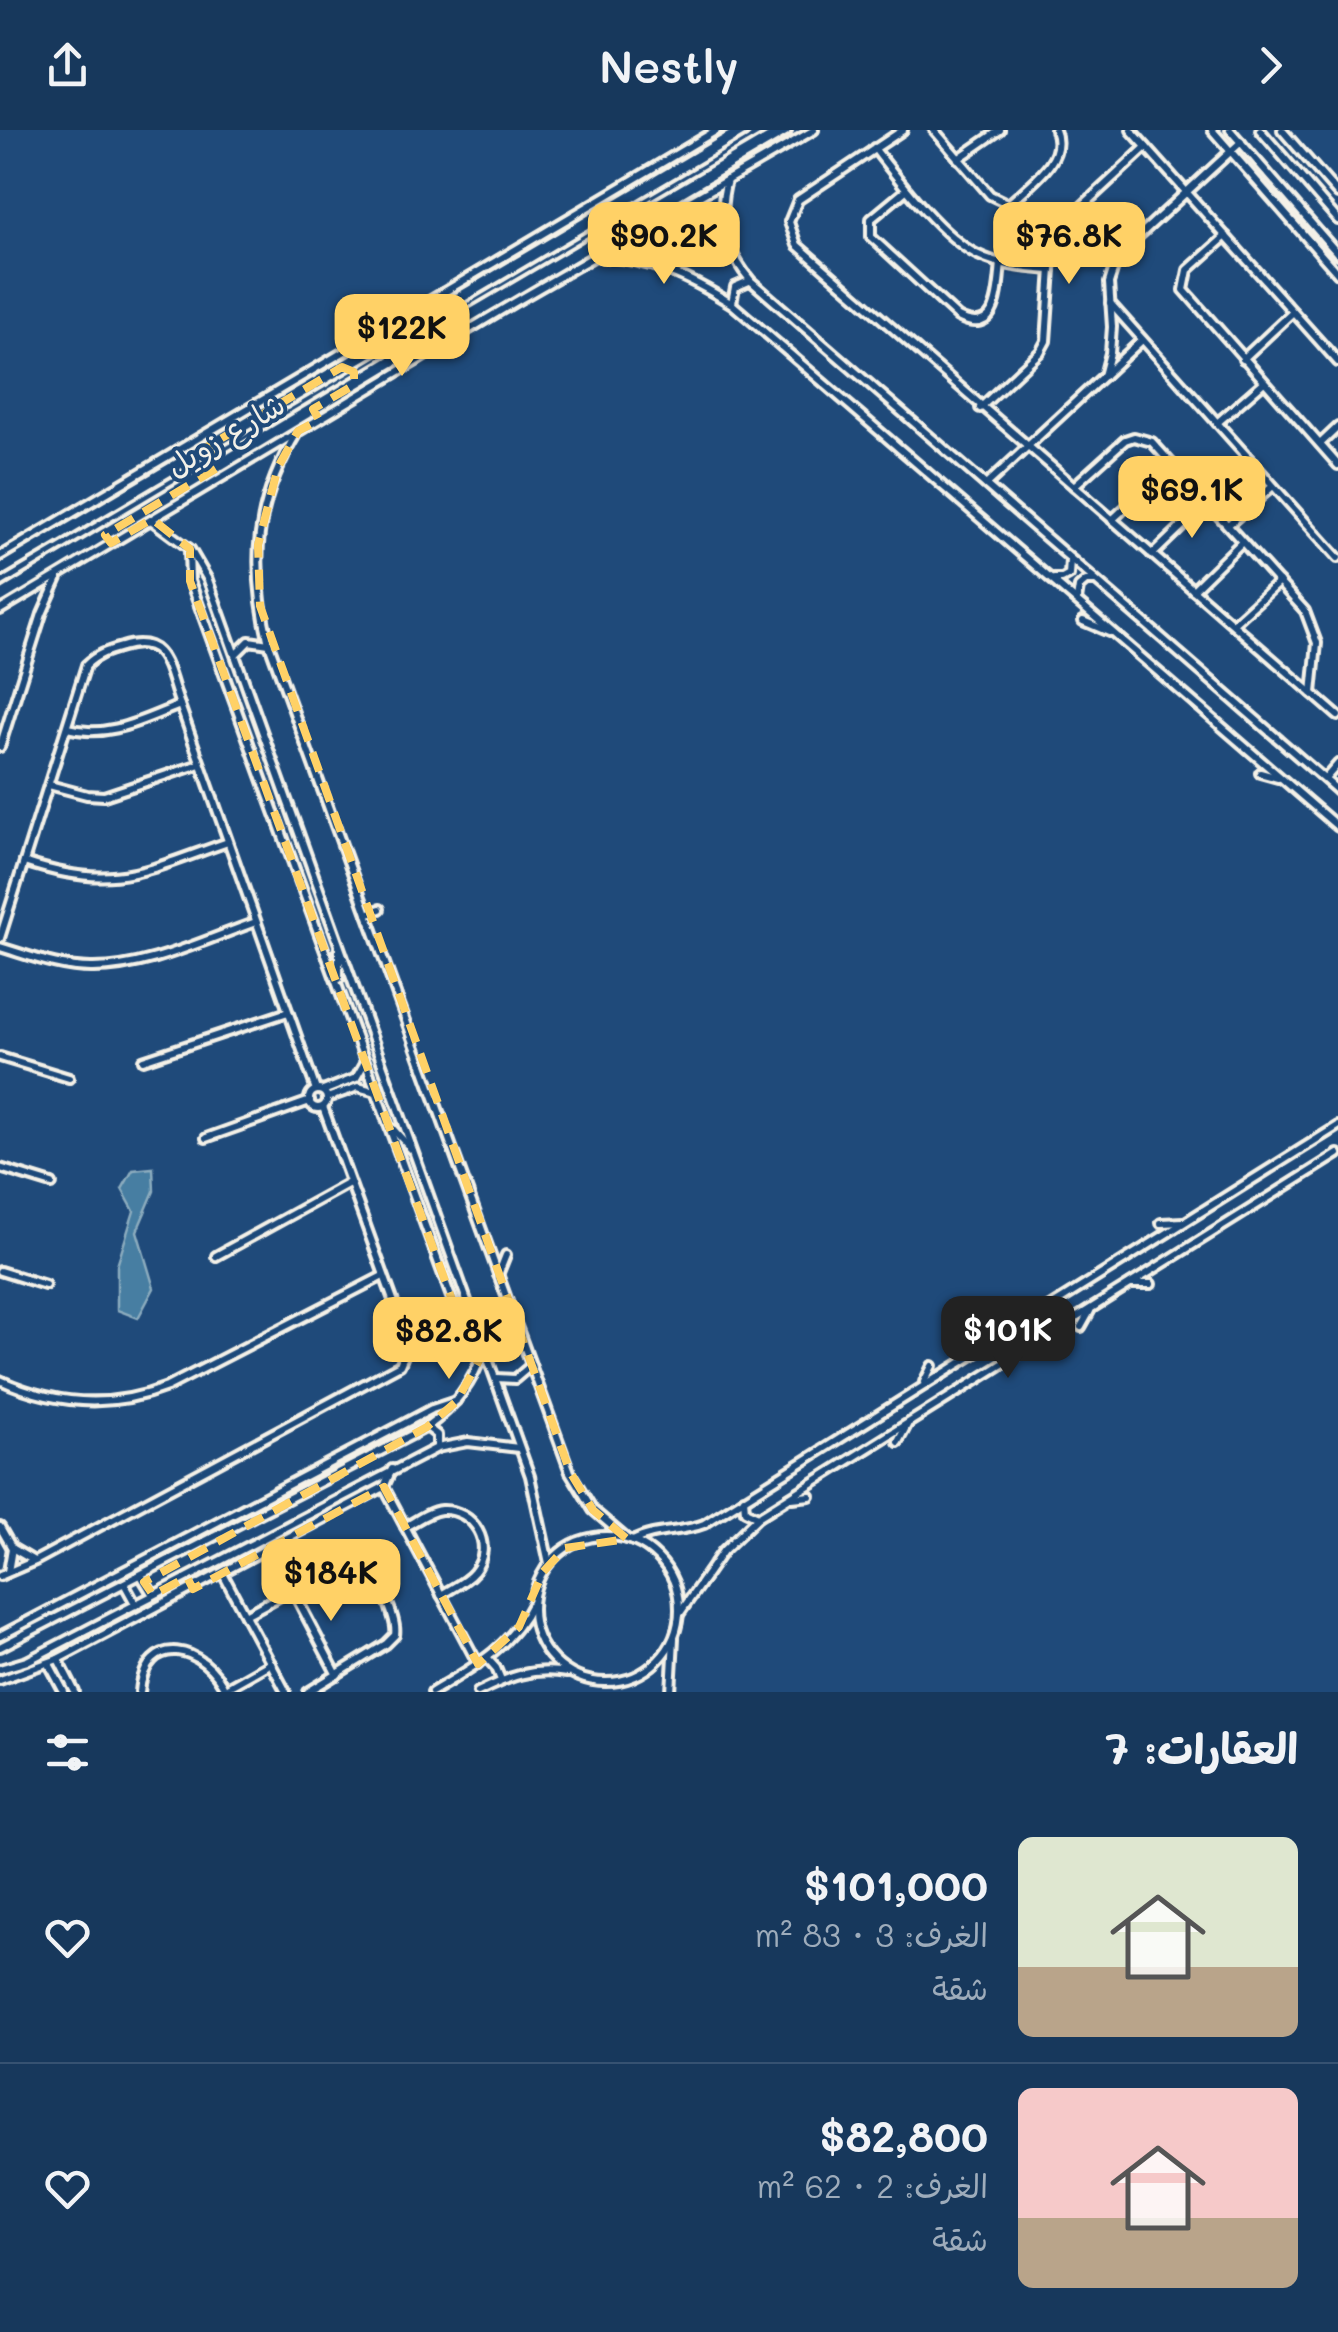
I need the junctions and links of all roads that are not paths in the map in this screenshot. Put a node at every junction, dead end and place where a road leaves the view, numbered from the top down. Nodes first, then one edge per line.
1 (717, 130) edge
2 (743, 130) edge
3 (785, 130) edge
4 (814, 130) edge
5 (903, 130) edge
6 (934, 130) edge
7 (1000, 130) edge
8 (1055, 130) edge
9 (1131, 130) edge
10 (1212, 130) edge
11 (1230, 130) edge
12 (1260, 130) edge
13 (1282, 130) edge
14 (1241, 142) junction
15 (1146, 146) junction
16 (874, 148) junction
17 (1231, 152) junction
18 (958, 159) junction
19 (727, 180) junction
20 (694, 184) junction
21 (906, 190) junction
22 (1186, 192) junction
23 (1338, 194) edge
24 (701, 196) junction
25 (1008, 205) junction
26 (1338, 220) edge
27 (1062, 226) junction
28 (1226, 236) junction
29 (1338, 254) edge
30 (598, 257) junction
31 (1001, 264) junction
32 (1052, 270) junction
33 (1338, 274) edge
34 (751, 281) junction
35 (1110, 303) junction
36 (732, 304) junction
37 (1294, 312) junction
38 (1142, 340) junction
39 (376, 346) junction
40 (409, 358) junction
41 (1243, 359) junction
42 (1338, 362) edge
43 (390, 363) junction
44 (342, 366) junction
45 (1104, 376) junction
46 (1264, 382) junction
47 (354, 385) junction
48 (980, 408) junction
49 (316, 415) junction
50 (1217, 424) junction
51 (1338, 427) edge
52 (298, 431) junction
53 (1320, 444) junction
54 (207, 446) junction
55 (1027, 447) junction
56 (1172, 464) junction
57 (1338, 464) edge
58 (219, 467) junction
59 (986, 485) junction
60 (946, 486) junction
61 (1074, 486) junction
62 (1273, 486) junction
63 (937, 493) dead end
64 (1207, 502) junction
65 (151, 520) junction
66 (1112, 520) junction
67 (1228, 525) junction
68 (108, 539) junction
69 (1243, 542) junction
70 (190, 550) junction
71 (1152, 554) junction
72 (0, 556) edge
73 (1069, 558) junction
74 (1338, 558) edge
75 (0, 570) edge
76 (60, 574) junction
77 (1053, 578) junction
78 (1096, 581) junction
79 (1279, 582) junction
80 (1193, 590) junction
81 (0, 598) edge
82 (1078, 600) junction
83 (0, 610) edge
84 (1082, 621) dead end
85 (1233, 624) junction
86 (1118, 636) junction
87 (269, 644) junction
88 (235, 655) junction
89 (1312, 693) junction
90 (180, 705) junction
91 (1338, 716) edge
92 (67, 728) junction
93 (0, 747) edge
94 (200, 764) junction
95 (1338, 764) edge
96 (1260, 774) dead end
97 (1325, 779) junction
98 (1284, 780) junction
99 (49, 784) junction
100 (1338, 790) edge
101 (1338, 827) edge
102 (228, 842) junction
103 (24, 862) junction
104 (380, 909) dead end
105 (367, 914) junction
106 (256, 922) junction
107 (0, 938) edge
108 (339, 941) junction
109 (0, 947) edge
110 (340, 993) junction
111 (288, 1012) junction
112 (0, 1056) edge
113 (364, 1058) junction
114 (143, 1060) dead end
115 (69, 1078) dead end
116 (376, 1092) junction
117 (322, 1093) junction
118 (310, 1101) junction
119 (323, 1106) junction
120 (385, 1114) junction
121 (1338, 1126) edge
122 (206, 1138) dead end
123 (413, 1152) junction
124 (1338, 1154) edge
125 (0, 1168) edge
126 (349, 1183) junction
127 (52, 1184) dead end
128 (1184, 1222) junction
129 (1161, 1223) dead end
130 (506, 1255) dead end
131 (216, 1256) dead end
132 (0, 1271) edge
133 (383, 1276) junction
134 (498, 1276) junction
135 (1129, 1284) junction
136 (1151, 1284) dead end
137 (46, 1285) dead end
138 (1092, 1307) junction
139 (1081, 1327) dead end
140 (485, 1346) junction
141 (530, 1366) junction
142 (932, 1366) dead end
143 (496, 1378) junction
144 (0, 1380) edge
145 (922, 1386) junction
146 (457, 1401) junction
147 (909, 1422) junction
148 (427, 1427) junction
149 (898, 1442) dead end
150 (437, 1448) junction
151 (520, 1448) junction
152 (392, 1469) junction
153 (384, 1486) junction
154 (810, 1496) dead end
155 (744, 1497) junction
156 (786, 1499) junction
157 (758, 1517) junction
158 (0, 1527) edge
159 (405, 1527) junction
160 (630, 1540) junction
161 (12, 1548) junction
162 (35, 1562) junction
163 (549, 1563) junction
164 (222, 1574) junction
165 (4, 1575) edge
166 (142, 1576) junction
167 (187, 1578) junction
168 (126, 1585) junction
169 (193, 1588) junction
170 (292, 1589) junction
171 (153, 1595) junction
172 (441, 1595) junction
173 (533, 1603) junction
174 (136, 1604) junction
175 (680, 1613) junction
176 (245, 1615) junction
177 (86, 1631) junction
178 (675, 1634) junction
179 (0, 1636) edge
180 (93, 1641) junction
181 (0, 1647) edge
182 (487, 1658) junction
183 (58, 1660) junction
184 (270, 1663) junction
185 (49, 1664) junction
186 (478, 1664) junction
187 (0, 1669) edge
188 (337, 1675) junction
189 (580, 1677) junction
190 (0, 1680) edge
191 (501, 1680) junction
192 (599, 1681) junction
193 (226, 1690) edge
194 (64, 1692) edge
195 (76, 1692) edge
196 (140, 1692) edge
197 (286, 1692) edge
198 (308, 1692) edge
199 (432, 1692) edge
200 (478, 1692) edge
201 (606, 1692) edge
202 (670, 1692) edge

1 - 72 street
2 - 39 main road, شارع زويل
3 - 20 main road, شارع زويل
4 - 19 street
5 - 16 street
6 - 18 street
7 - 18 street
8 - 25 street
9 - 15 street
10 - 17 street
11 - 14 street
12 - 26 street
13 - 23 street
14 - 17 street
14 - 29 street
15 - 22 street
15 - 27 street
16 - 21 street
16 - 48 street
17 - 22 street
17 - 33 street
18 - 25 street
19 - 24 street
19 - 34 street
20 - 24 main road
20 - 40 main road, شارع زويل
21 - 31 street
21 - 31 street
22 - 28 street
22 - 35 street
24 - 30 street
25 - 27 street
27 - 32 street
28 - 37 street
28 - 41 street
30 - 36 street
30 - 40 street
31 - 32 street
32 - 48 street
34 - 36 street
34 - 59 street
35 - 38 street
35 - 45 street
36 - 60 street
37 - 41 street
37 - 42 street
38 - 45 street
38 - 50 street
39 - 43 main road
39 - 44 main road, شارع زويل
40 - 43 main road, شارع زويل
40 - 49 street
41 - 46 street
43 - 47 main road, شارع زويل
44 - 47 main road
44 - 54 main road, شارع زويل
45 - 55 street
46 - 50 street
46 - 53 street
47 - 49 main road, شارع زويل
48 - 55 street
49 - 52 street
49 - 58 main road, شارع زويل
50 - 62 street
51 - 53 street
52 - 65 street
52 - 87 street
53 - 57 street
54 - 58 main road
54 - 75 main road, شارع زويل
55 - 59 street
55 - 61 street
56 - 61 street
56 - 64 street
56 - 66 street
58 - 68 main road, شارع زويل
59 - 73 street
60 - 63 street
60 - 77 street
61 - 66 street
62 - 67 street
62 - 74 street
64 - 67 street
64 - 71 street
65 - 68 street
65 - 70 street
66 - 71 street
67 - 69 street
68 - 76 street
68 - 81 main road, شارع زويل
69 - 79 street
69 - 80 street
70 - 88 street
70 - 110 street
71 - 80 street
73 - 77 street
73 - 78 street
76 - 83 street
76 - 93 street
77 - 82 street
78 - 82 street
78 - 97 street
79 - 85 street
79 - 89 street
80 - 85 street
82 - 86 street
84 - 86 street
85 - 89 street
86 - 98 street
87 - 88 street
87 - 105 street
88 - 108 street
89 - 91 street
90 - 92 street
90 - 92 street
90 - 94 street
92 - 99 street
94 - 99 street
94 - 102 street
95 - 97 street
96 - 98 street
97 - 100 street
98 - 101 street
99 - 103 street
102 - 103 street
102 - 106 street
103 - 107 street
104 - 105 street
105 - 134 street
106 - 109 street
106 - 111 street
108 - 110 street
108 - 123 street
110 - 113 street
111 - 114 street
111 - 117 street
112 - 115 street
113 - 116 street
113 - 117 street
116 - 117 street
116 - 120 street
117 - 118 street
117 - 119 street
118 - 119 street
118 - 122 street
119 - 126 street
120 - 123 street
120 - 140 street
121 - 128 street
123 - 140 street
124 - 135 street
125 - 127 street
126 - 131 street
126 - 133 street
128 - 129 street
128 - 145 street
130 - 134 street
132 - 137 street
133 - 144 street
133 - 162 street
134 - 141 street
135 - 136 street
135 - 138 street
138 - 139 street
138 - 147 street
140 - 143 street
140 - 146 street
141 - 143 street
141 - 160 street
142 - 145 street
143 - 151 street
145 - 155 street
146 - 148 street
146 - 179 street
147 - 149 street
147 - 156 street
148 - 150 street
148 - 166 street
150 - 151 street
150 - 152 street
151 - 163 street
152 - 153 street
152 - 167 street
153 - 159 street
153 - 164 street
154 - 156 street
155 - 157 street
155 - 160 street
156 - 157 street
157 - 175 street
158 - 161 street
159 - 172 street
159 - 172 street
160 - 163 street
160 - 175 street
161 - 162 street
161 - 165 street
162 - 165 street
163 - 173 street
164 - 169 street
164 - 176 street
166 - 168 street
166 - 171 street
167 - 169 street
167 - 171 street
168 - 174 street
168 - 181 street
169 - 180 street
170 - 176 street
170 - 188 street
170 - 188 street
171 - 174 street
172 - 186 street
173 - 182 street
173 - 189 street
174 - 177 street
175 - 178 street
176 - 184 street
177 - 180 street
177 - 187 street
178 - 192 street
178 - 202 street
180 - 183 street
182 - 186 street
182 - 191 street
183 - 185 street
183 - 195 street
184 - 193 street
184 - 197 street
185 - 190 street
185 - 194 street
186 - 199 street
188 - 198 street
189 - 191 street
189 - 192 street
191 - 200 street
192 - 201 street
193 - 196 street

